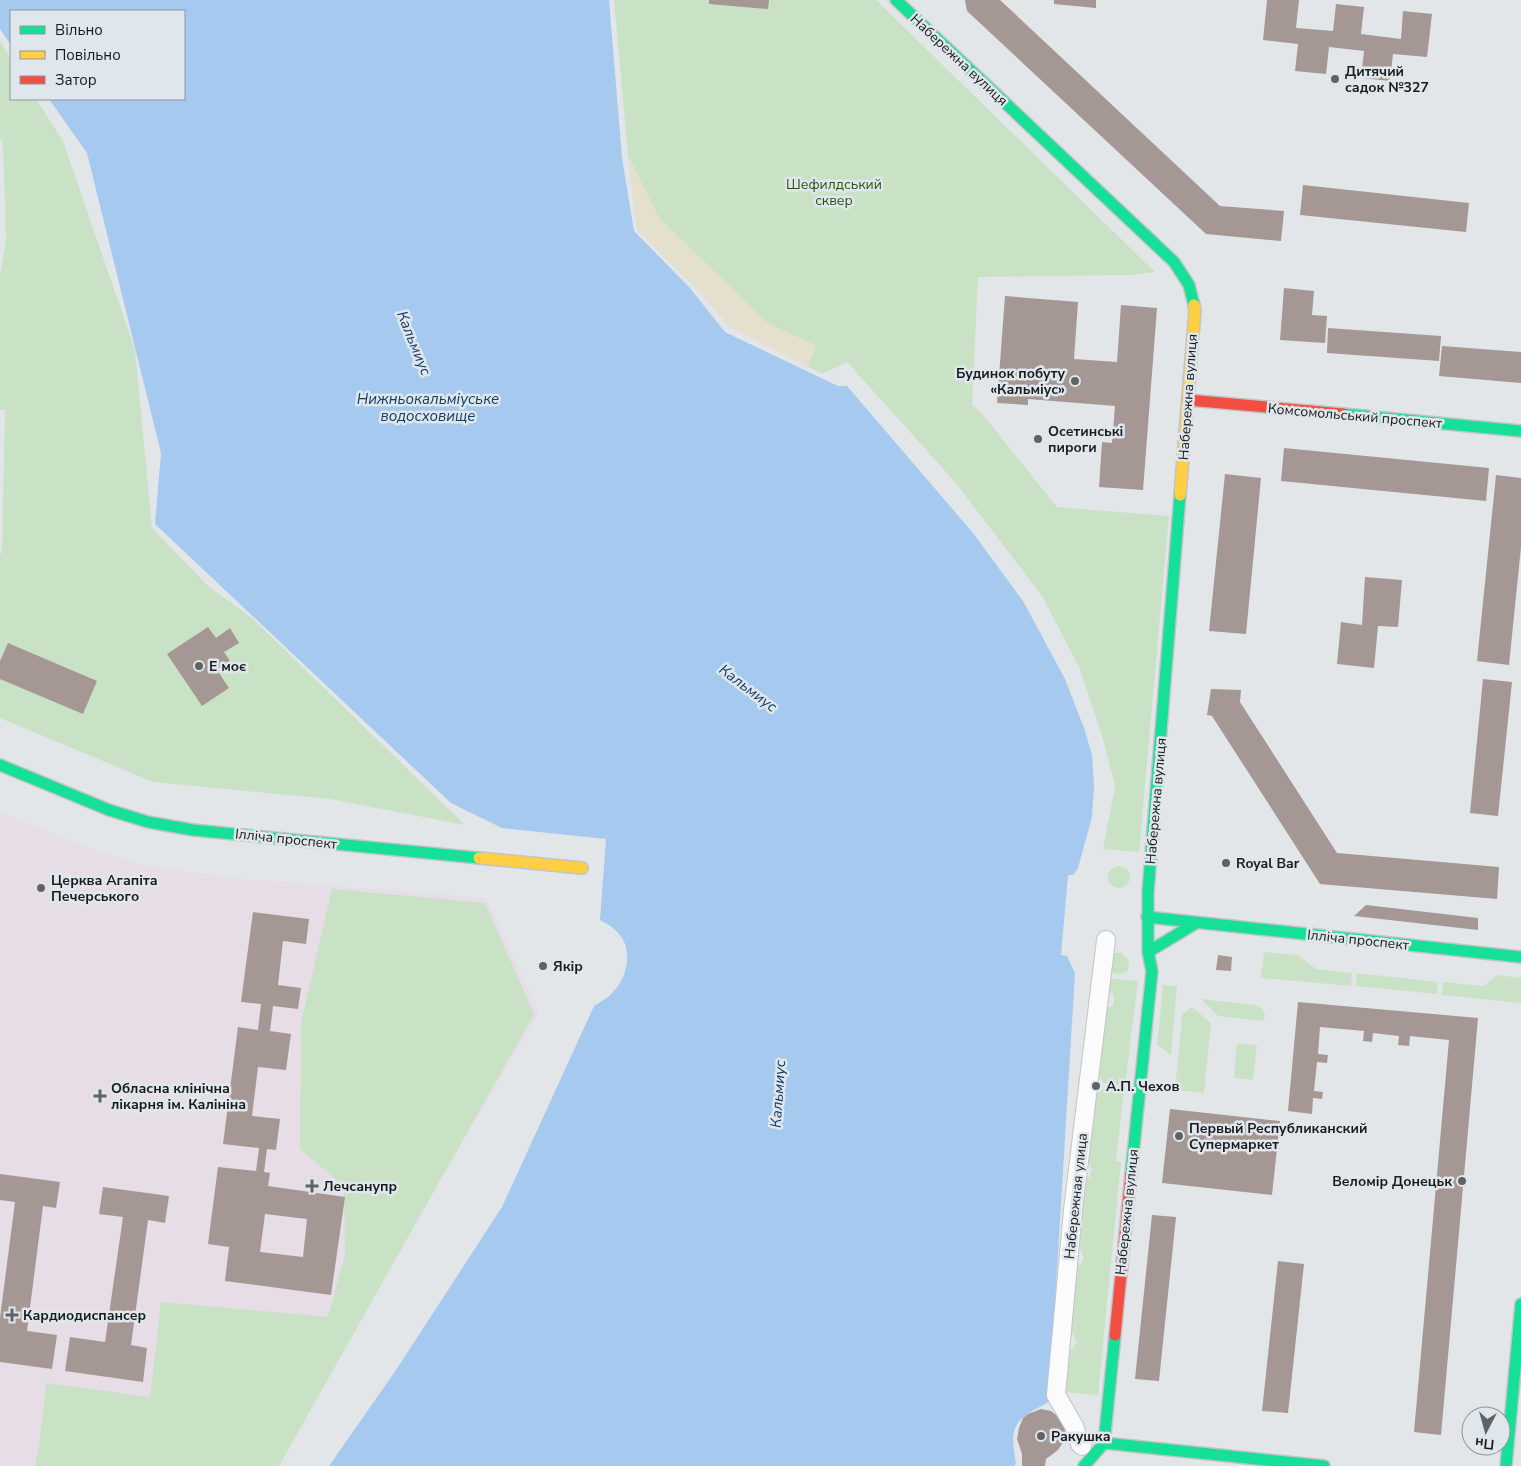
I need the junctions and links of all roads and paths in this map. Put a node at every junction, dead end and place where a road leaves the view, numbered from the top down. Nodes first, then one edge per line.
1 (896, 0) edge
2 (1188, 400) junction
3 (1521, 431) edge
4 (0, 765) edge
5 (582, 868) dead end
6 (1147, 917) junction
7 (1196, 923) junction
8 (1106, 940) dead end
9 (1148, 952) junction
10 (1521, 957) edge
11 (1521, 1304) edge
12 (1104, 1443) junction
13 (1082, 1446) dead end
14 (1084, 1466) edge
15 (1324, 1466) edge
16 (1506, 1466) edge

1 - 2 main road, Набережна вулиця
2 - 3 main road, Комсомольський проспект
2 - 6 main road, Набережна вулиця
4 - 5 main road, Ілліча проспект
6 - 7 main road, Ілліча проспект
6 - 9 main road
7 - 9 main road
7 - 10 main road, Ілліча проспект
8 - 13 street, Набережная улица
9 - 12 main road, Набережна вулиця
11 - 16 main road
12 - 14 main road
12 - 15 main road

